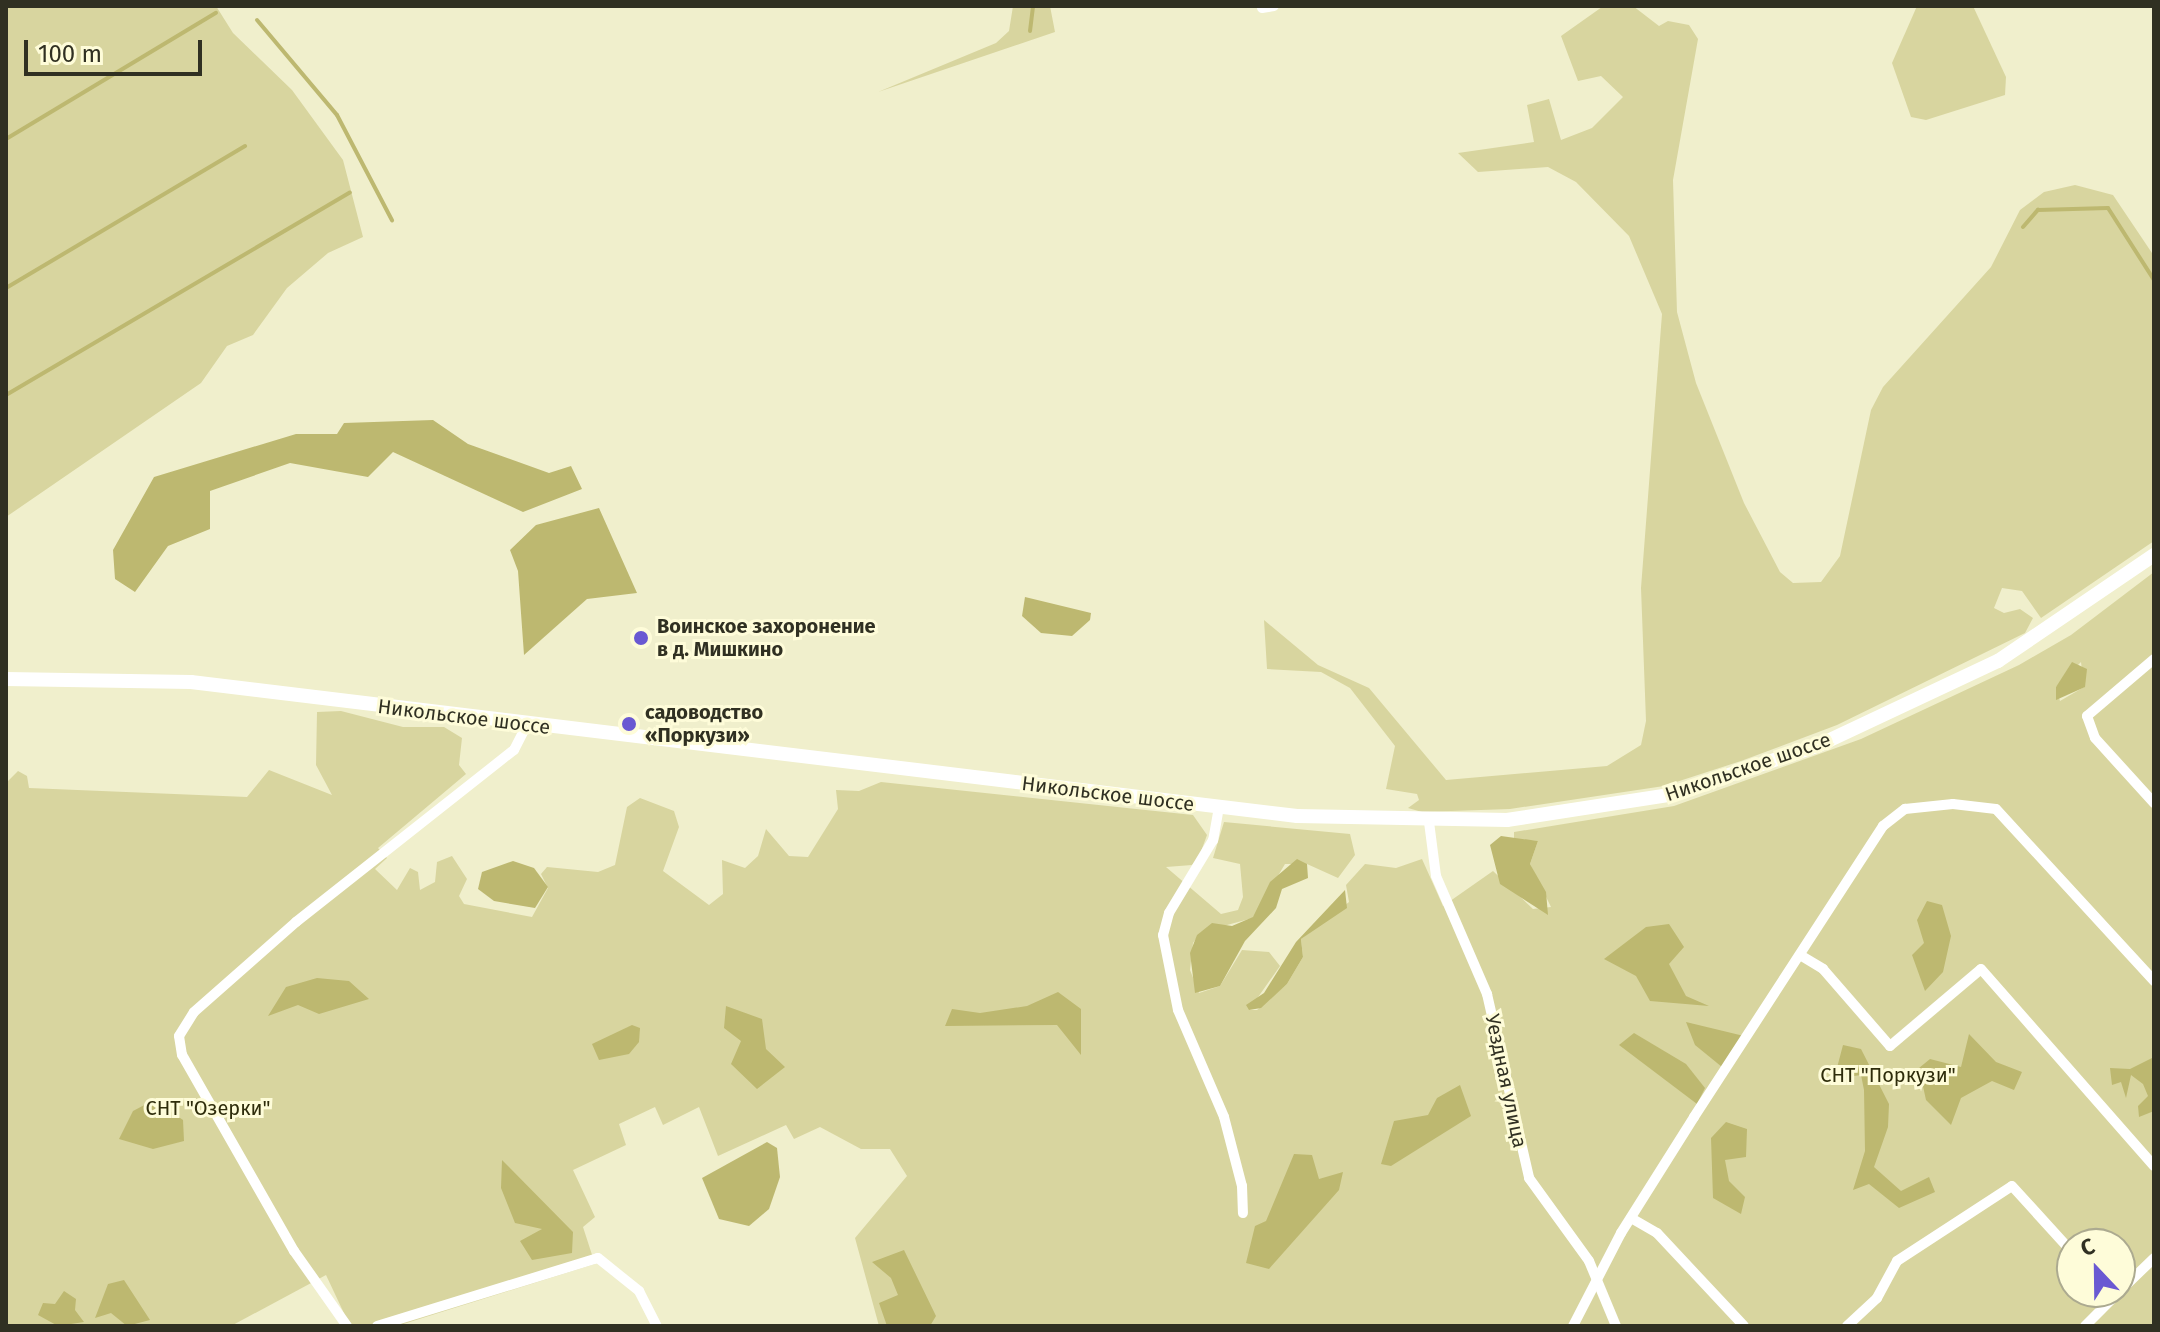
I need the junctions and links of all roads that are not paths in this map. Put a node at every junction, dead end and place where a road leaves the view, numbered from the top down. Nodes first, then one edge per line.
1 (2154, 555) edge
2 (2154, 659) edge
3 (6, 679) edge
4 (526, 726) junction
5 (2154, 803) edge
6 (1219, 807) junction
7 (1429, 822) junction
8 (1800, 955) junction
9 (2154, 981) edge
10 (2154, 1166) edge
11 (1243, 1213) dead end
12 (1631, 1218) junction
13 (2056, 1234) edge
14 (2154, 1258) edge
15 (2136, 1274) edge
16 (1598, 1285) junction
17 (2101, 1308) edge
18 (347, 1326) edge
19 (377, 1326) edge
20 (657, 1326) edge
21 (1573, 1326) edge
22 (1616, 1326) edge
23 (1744, 1326) edge
24 (1847, 1326) edge
25 (2085, 1326) edge

1 - 7 main road, Никольское шоссе
2 - 5 street
3 - 4 main road, Никольское шоссе
4 - 6 main road, Никольское шоссе
4 - 18 street
6 - 7 main road, Никольское шоссе
6 - 11 street
7 - 16 street, Уездная улица
8 - 9 street
8 - 10 street
8 - 12 street
12 - 16 street
12 - 23 street
13 - 24 street
14 - 15 street
16 - 21 street
16 - 22 street, Уездная улица
17 - 25 street
19 - 20 street

